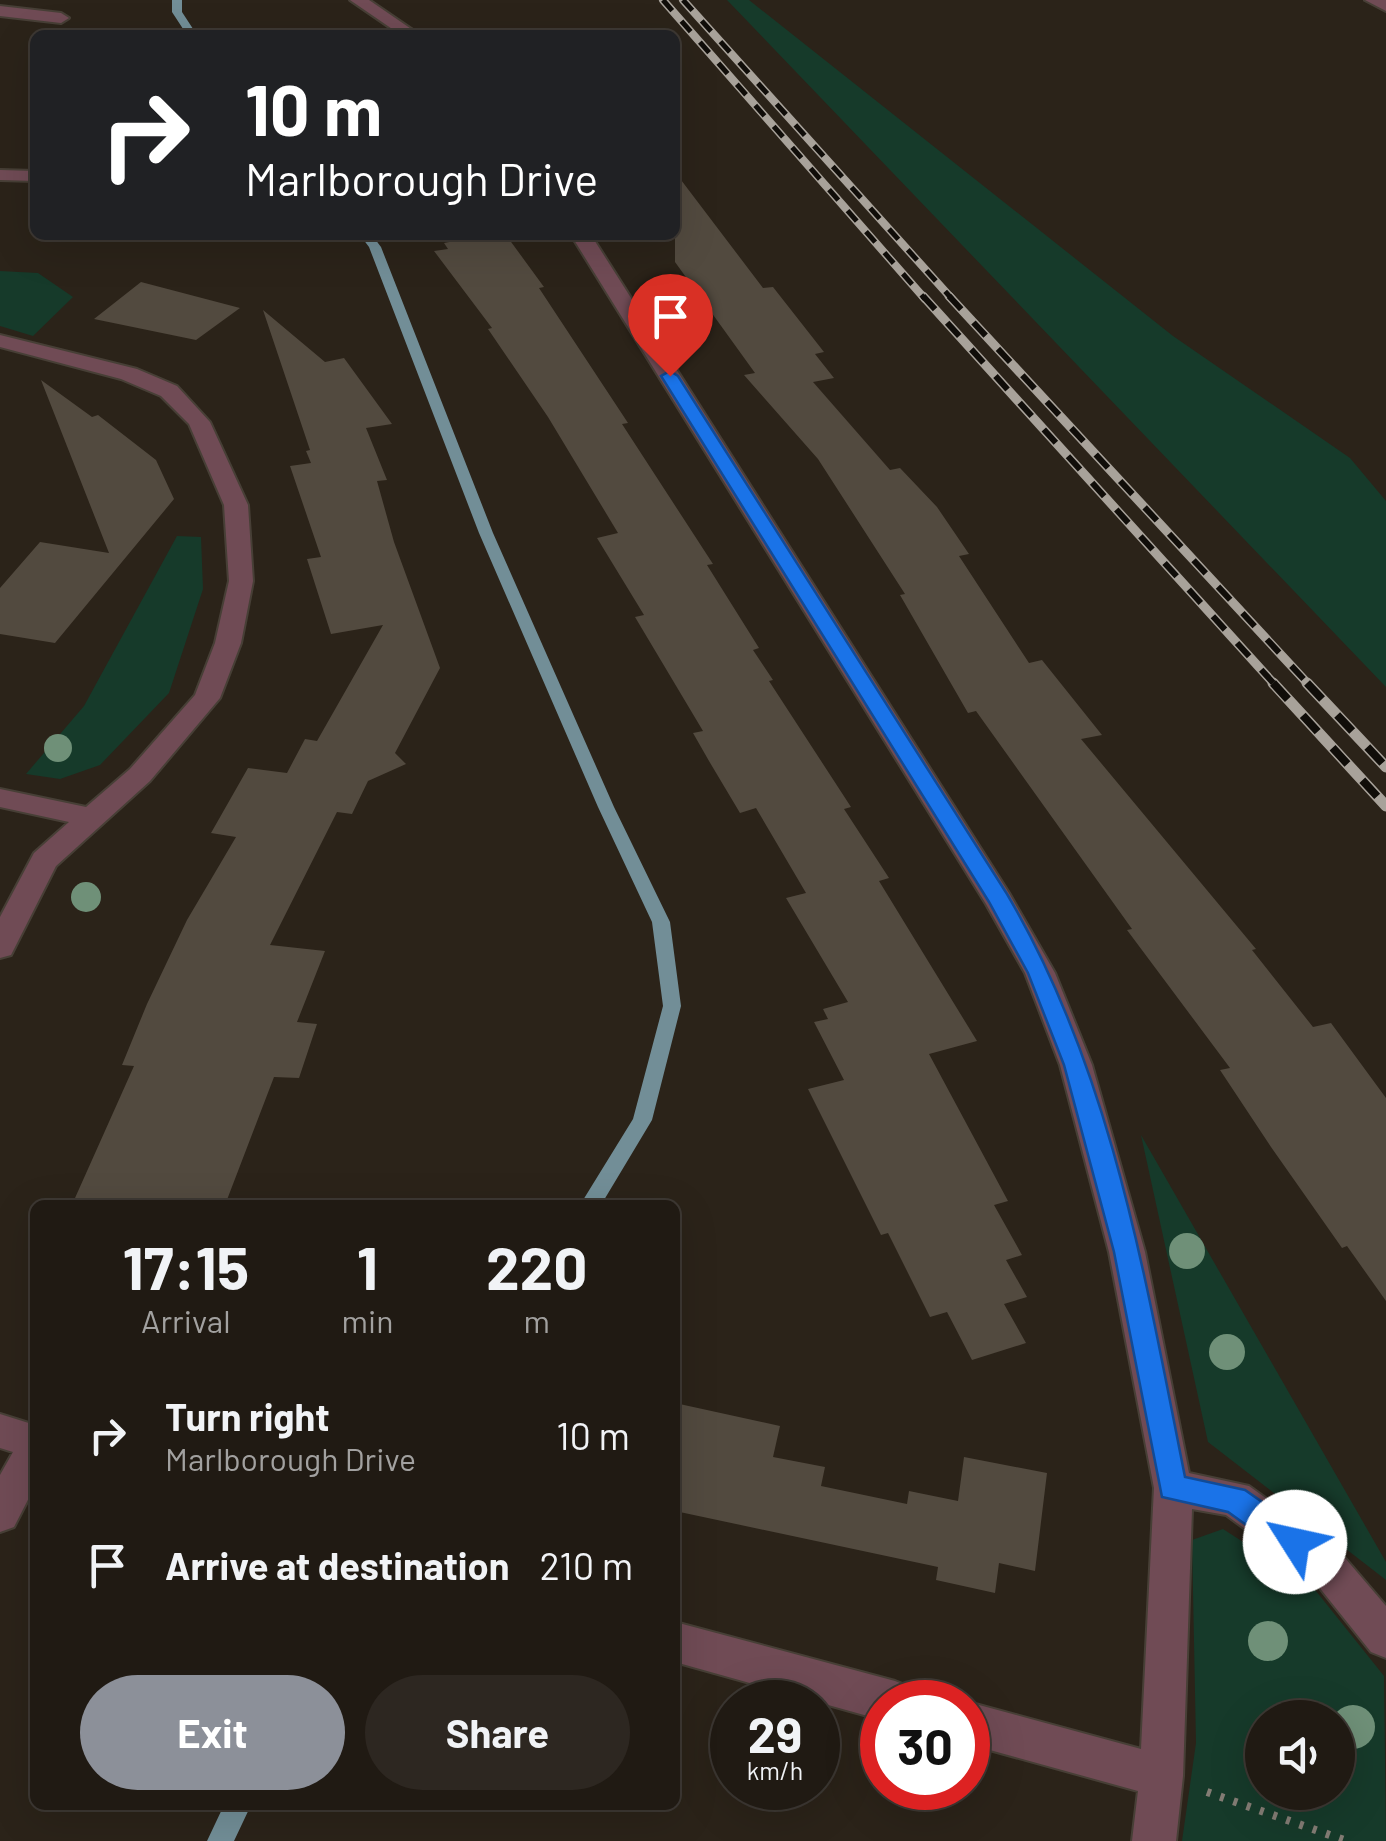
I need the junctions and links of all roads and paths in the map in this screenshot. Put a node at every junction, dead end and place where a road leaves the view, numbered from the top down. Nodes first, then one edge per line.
1 (358, 0) edge
2 (1372, 0) edge
3 (1386, 6) edge
4 (0, 11) edge
5 (60, 18) dead end
6 (404, 30) edge
7 (17, 176) edge
8 (0, 196) edge
9 (584, 240) edge
10 (0, 341) edge
11 (0, 798) edge
12 (88, 818) junction
13 (0, 947) edge
14 (0, 1431) edge
15 (30, 1443) edge
16 (30, 1455) edge
17 (1173, 1488) junction
18 (0, 1514) edge
19 (1386, 1638) edge
20 (680, 1643) edge
21 (860, 1692) edge
22 (990, 1728) edge
23 (1161, 1776) junction
24 (1154, 1841) edge
25 (1347, 1841) edge

1 - 6 street
2 - 3 street
4 - 5 street
7 - 8 street
9 - 17 street
10 - 12 street
11 - 12 street
12 - 13 street
14 - 15 street
16 - 18 street
17 - 19 street
17 - 23 street
20 - 21 street
22 - 23 street
23 - 24 street
23 - 25 path

